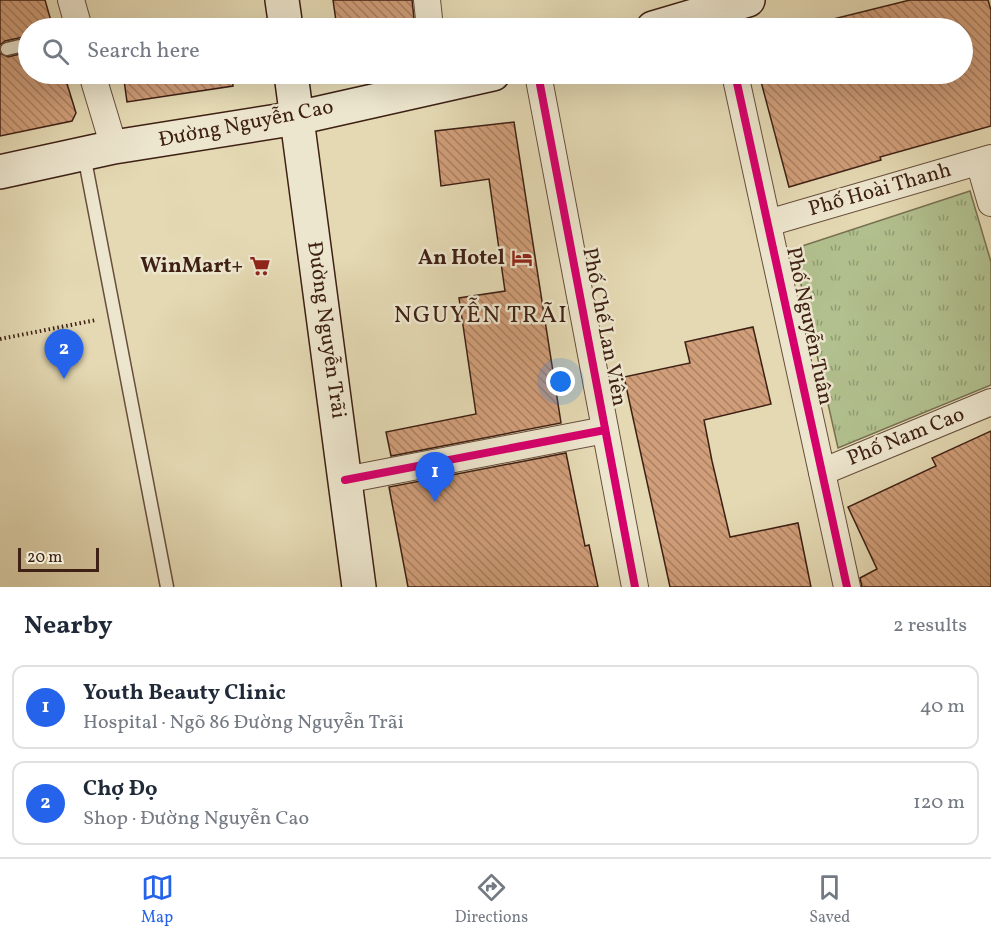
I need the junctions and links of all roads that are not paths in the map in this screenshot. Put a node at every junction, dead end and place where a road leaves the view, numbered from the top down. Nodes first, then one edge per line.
1 (71, 0) edge
2 (282, 0) edge
3 (427, 0) edge
4 (731, 12) edge
5 (76, 18) edge
6 (285, 18) edge
7 (429, 18) edge
8 (702, 18) edge
9 (18, 46) edge
10 (8, 49) dead end
11 (93, 84) edge
12 (292, 84) edge
13 (424, 84) edge
14 (540, 84) edge
15 (737, 84) edge
16 (297, 118) junction
17 (99, 151) junction
18 (985, 160) edge
19 (0, 172) edge
20 (991, 203) edge
21 (768, 223) junction
22 (991, 402) edge
23 (605, 430) junction
24 (822, 472) junction
25 (345, 480) junction
26 (166, 587) edge
27 (359, 587) edge
28 (635, 587) edge
29 (846, 587) edge

1 - 5 street
2 - 6 main road
3 - 7 street
4 - 8 main road
9 - 10 lane
11 - 17 street
12 - 16 main road, Đường Nguyễn Trãi
13 - 16 main road, Đường Nguyễn Cao
14 - 23 street, Phố Chế Lan Viên
15 - 21 street, Phố Nguyễn Tuân
16 - 17 main road, Đường Nguyễn Cao
16 - 25 main road, Đường Nguyễn Trãi
17 - 19 main road, Đường Nguyễn Cao
17 - 26 lane
18 - 20 street
18 - 21 street, Phố Hoài Thanh
21 - 24 street, Phố Nguyễn Tuân
22 - 24 street, Phố Nam Cao
23 - 25 street
23 - 28 street, Phố Chế Lan Viên
24 - 29 street, Phố Nguyễn Tuân
25 - 27 main road, Đường Nguyễn Trãi

